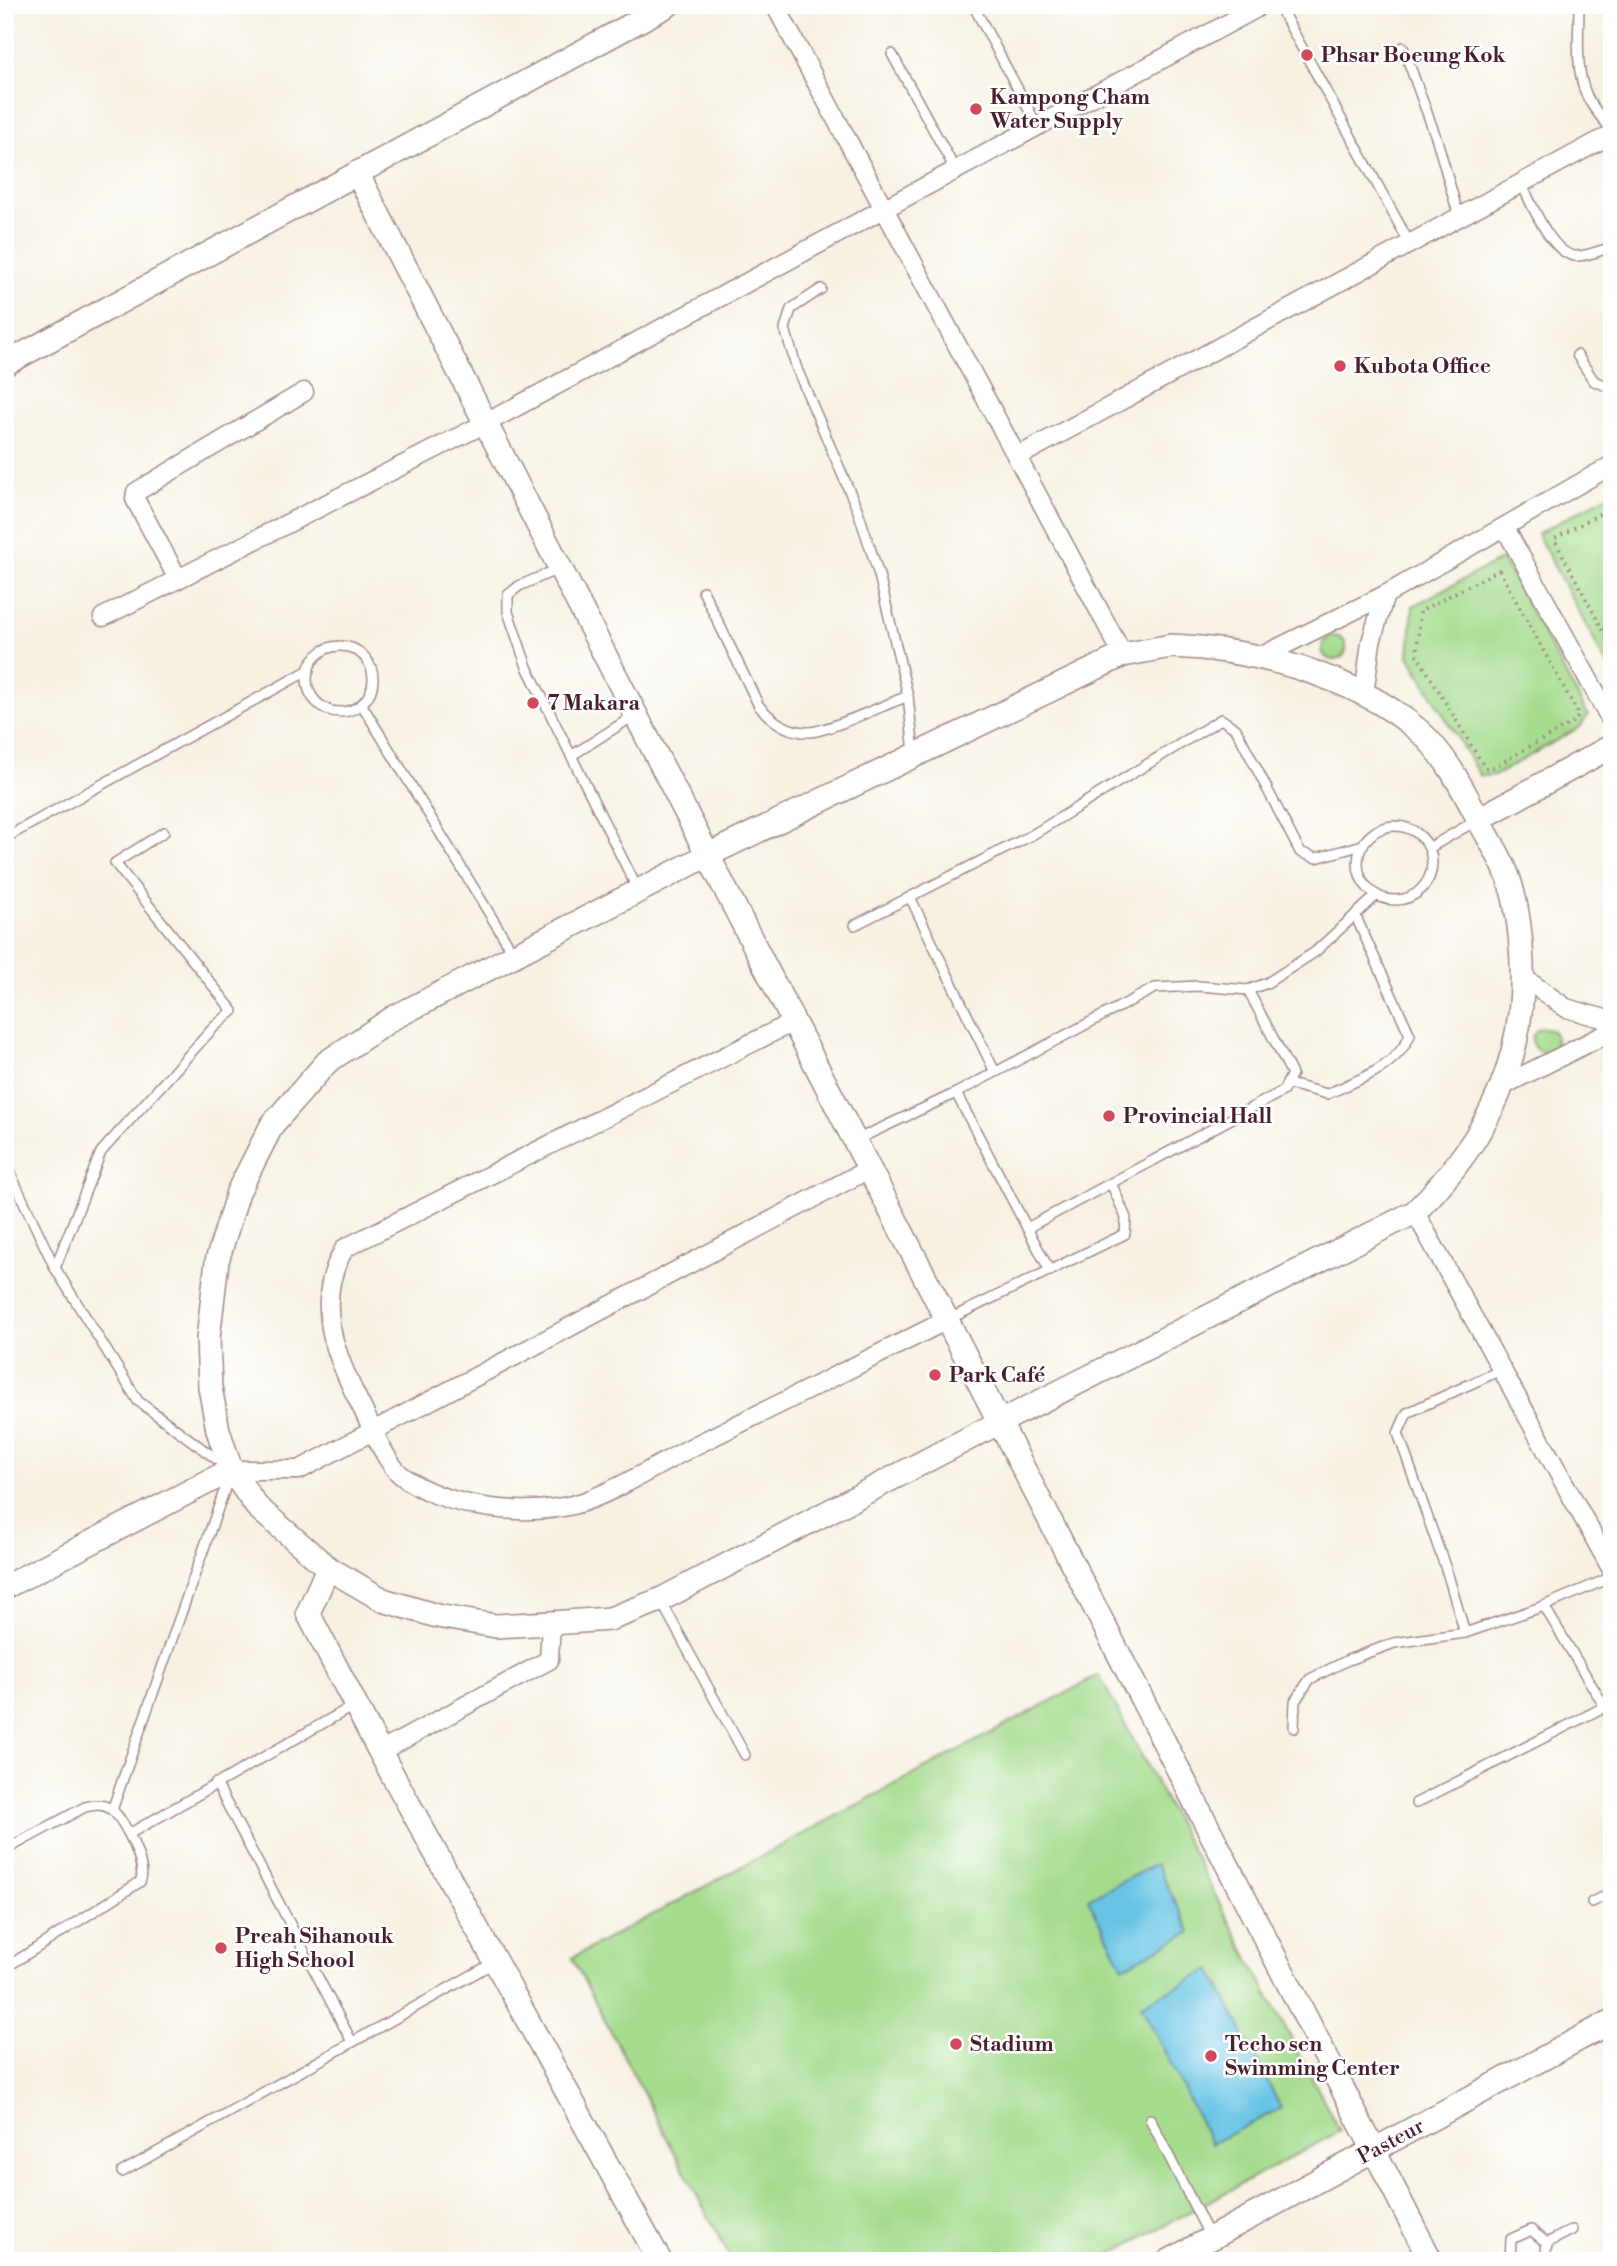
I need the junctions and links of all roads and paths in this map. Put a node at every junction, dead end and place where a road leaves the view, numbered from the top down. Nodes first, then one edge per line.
1 (668, 5) edge
2 (775, 5) edge
3 (973, 5) edge
4 (1579, 5) edge
5 (1280, 6) edge
6 (1254, 7) edge
7 (1403, 47) dead end
8 (892, 54) dead end
9 (1038, 127) junction
10 (1612, 133) edge
11 (956, 171) junction
12 (357, 173) junction
13 (1521, 183) junction
14 (885, 210) junction
15 (1459, 217) junction
16 (1409, 244) junction
17 (1612, 247) edge
18 (821, 289) dead end
19 (1577, 355) dead end
20 (5, 364) edge
21 (1612, 388) edge
22 (304, 392) dead end
23 (486, 423) junction
24 (1017, 457) junction
25 (1612, 465) edge
26 (1612, 508) edge
27 (1505, 528) junction
28 (560, 569) junction
29 (178, 579) junction
30 (703, 591) dead end
31 (1385, 595) junction
32 (1420, 611) joint
33 (103, 617) dead end
34 (1612, 647) edge
35 (1123, 655) junction
36 (1260, 657) junction
37 (309, 670) junction
38 (1364, 695) junction
39 (908, 696) junction
40 (362, 705) junction
41 (635, 715) junction
42 (1612, 722) edge
43 (1612, 746) edge
44 (914, 754) junction
45 (571, 756) junction
46 (1479, 819) junction
47 (164, 832) dead end
48 (5, 838) edge
49 (1363, 845) junction
50 (1429, 848) junction
51 (708, 855) junction
52 (639, 892) junction
53 (1377, 895) junction
54 (910, 897) junction
55 (1355, 915) junction
56 (855, 925) dead end
57 (514, 955) junction
58 (1524, 978) junction
59 (1248, 990) junction
60 (1612, 1021) edge
61 (793, 1022) junction
62 (1612, 1031) edge
63 (995, 1072) junction
64 (1289, 1084) junction
65 (1502, 1086) junction
66 (956, 1093) junction
67 (855, 1141) junction
68 (5, 1162) edge
69 (869, 1169) junction
70 (1112, 1185) junction
71 (1415, 1212) junction
72 (1027, 1228) junction
73 (55, 1268) junction
74 (1050, 1272) junction
75 (947, 1320) junction
76 (1502, 1370) junction
77 (1000, 1422) junction
78 (374, 1431) junction
79 (231, 1470) junction
80 (328, 1568) junction
81 (1612, 1570) edge
82 (1612, 1577) edge
83 (5, 1587) edge
84 (660, 1600) junction
85 (1544, 1606) junction
86 (551, 1623) junction
87 (1465, 1633) junction
88 (355, 1705) junction
89 (1604, 1707) junction
90 (1612, 1719) edge
91 (1294, 1728) dead end
92 (380, 1752) junction
93 (745, 1755) dead end
94 (216, 1783) junction
95 (1416, 1803) dead end
96 (112, 1810) junction
97 (129, 1834) junction
98 (5, 1850) edge
99 (1612, 1892) edge
100 (1592, 1902) dead end
101 (495, 1962) junction
102 (5, 1968) edge
103 (1612, 2021) edge
104 (352, 2042) junction
105 (1150, 2119) dead end
106 (1374, 2150) junction
107 (122, 2172) dead end
108 (1572, 2230) dead end
109 (1210, 2237) junction
110 (1547, 2243) junction
111 (1508, 2260) edge
112 (660, 2261) edge
113 (1170, 2261) edge
114 (1431, 2261) edge
115 (1545, 2261) edge

1 - 12 street
2 - 14 street
3 - 9 lane
4 - 10 lane
5 - 6 lane
5 - 16 lane
6 - 9 street
7 - 15 lane
8 - 11 lane
9 - 11 street
10 - 13 street
11 - 14 street
12 - 20 street
12 - 23 street
13 - 15 street
13 - 17 lane
14 - 23 street
14 - 24 street
15 - 16 street
16 - 24 street
18 - 39 lane
19 - 21 lane
22 - 29 street
23 - 28 street
23 - 29 street
24 - 35 street
25 - 27 street
26 - 34 path
27 - 31 street
27 - 42 street
28 - 41 street
28 - 45 lane
29 - 33 street
30 - 39 lane
31 - 36 street
31 - 38 street
32 - 32 path
35 - 36 street
35 - 44 street
36 - 38 street
37 - 40 lane
37 - 40 lane
37 - 48 lane
38 - 46 street
39 - 44 lane
40 - 57 lane
41 - 45 lane
41 - 51 street
43 - 46 street
44 - 51 street
45 - 52 lane
46 - 50 lane
46 - 58 street
47 - 73 lane
49 - 50 lane
49 - 53 lane
49 - 54 lane
50 - 53 lane
51 - 52 street
51 - 61 street
52 - 57 street
53 - 55 lane
54 - 56 lane
54 - 63 lane
55 - 59 lane
55 - 64 lane
57 - 79 street
58 - 60 street
58 - 65 street
59 - 63 lane
59 - 64 lane
61 - 67 street
61 - 78 street
62 - 65 street
63 - 66 lane
64 - 70 lane
65 - 71 street
66 - 67 lane
66 - 72 lane
67 - 69 street
68 - 73 lane
69 - 75 street
69 - 78 street
70 - 72 lane
70 - 74 lane
71 - 76 street
71 - 77 street
72 - 74 lane
73 - 79 lane
74 - 75 lane
75 - 77 street
75 - 78 street
76 - 81 street
76 - 87 lane
77 - 84 street
77 - 106 street
78 - 79 street
79 - 80 street
79 - 83 street
79 - 96 lane
80 - 86 street
80 - 88 street
82 - 85 lane
84 - 86 street
84 - 93 lane
85 - 87 lane
85 - 89 lane
86 - 92 street
87 - 91 lane
88 - 92 street
88 - 94 lane
89 - 90 lane
89 - 95 lane
92 - 101 street
94 - 97 lane
94 - 104 lane
96 - 97 lane
96 - 98 lane
97 - 102 lane
99 - 100 lane
101 - 104 lane
101 - 112 street
103 - 106 street, Pasteur
104 - 107 lane
105 - 109 lane
106 - 109 street, Pasteur
106 - 114 street
108 - 110 lane
109 - 113 street, Pasteur
110 - 111 lane
110 - 115 lane

